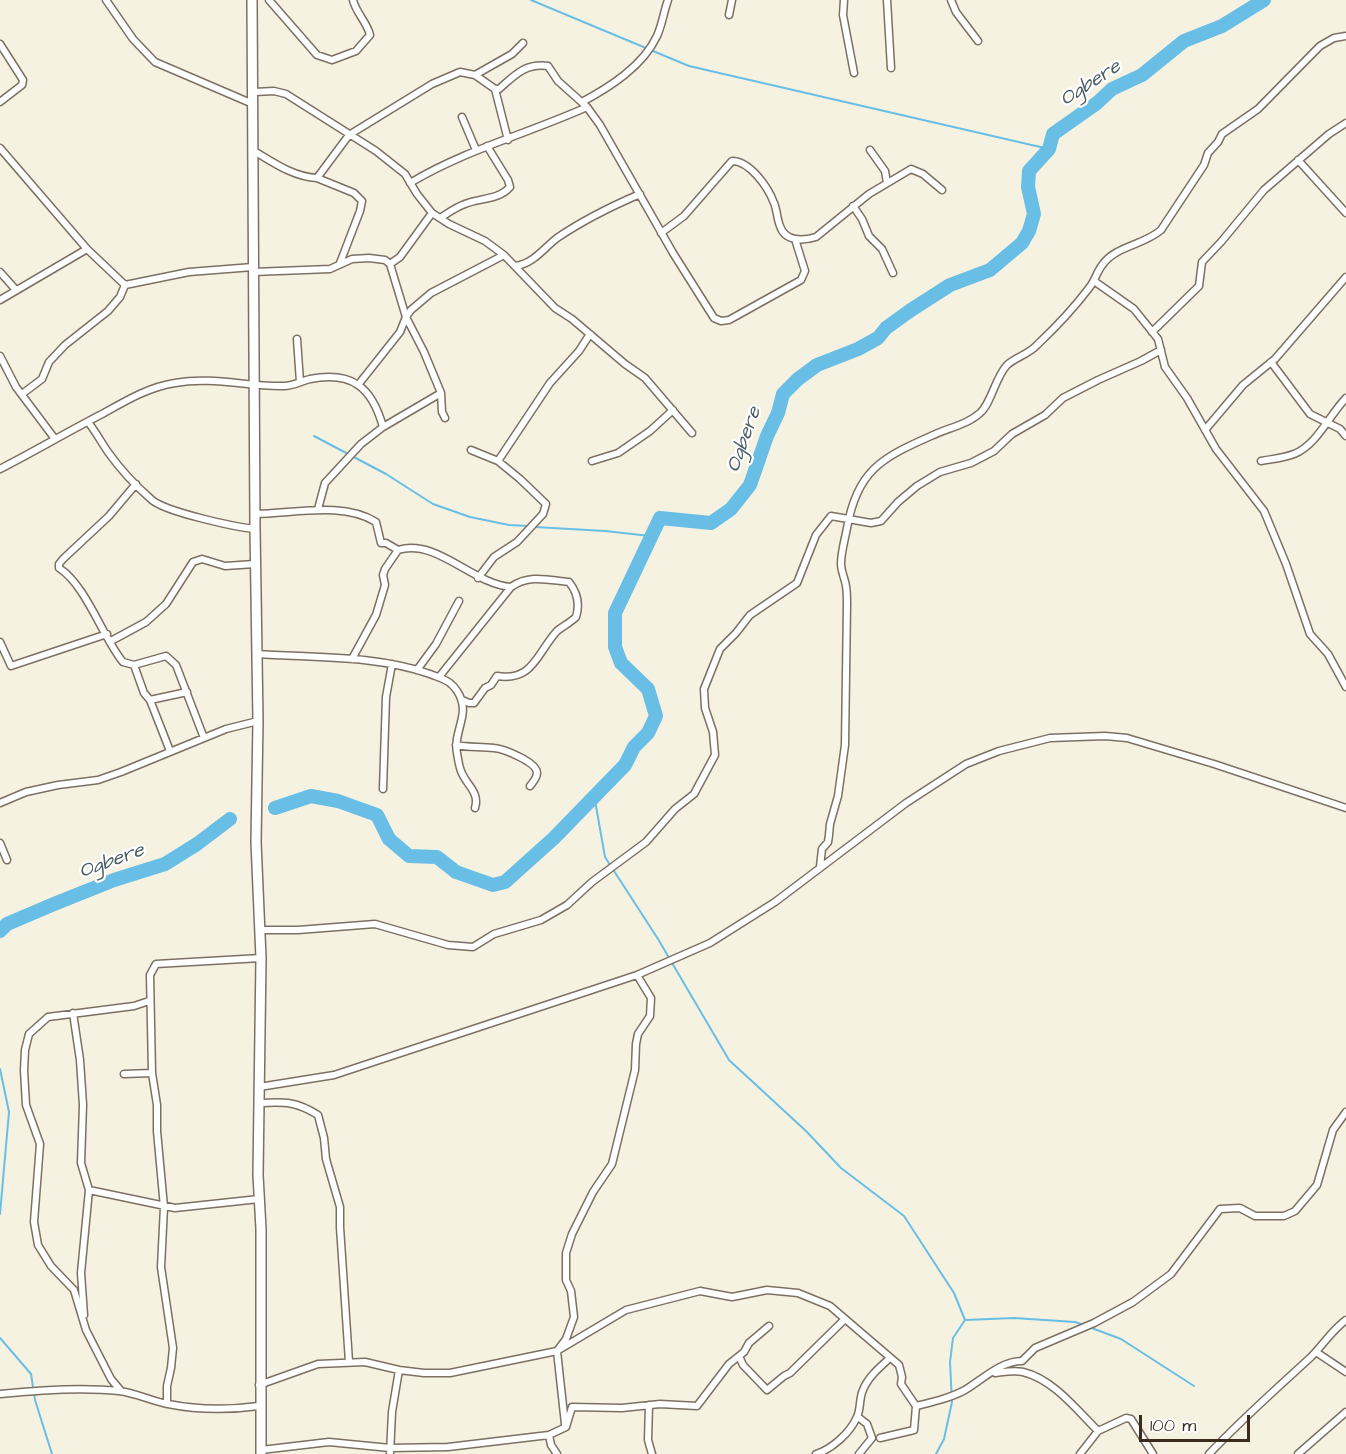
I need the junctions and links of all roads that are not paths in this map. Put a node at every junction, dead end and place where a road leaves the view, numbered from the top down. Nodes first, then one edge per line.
1 (106, 0) edge
2 (252, 0) edge
3 (269, 0) edge
4 (352, 0) edge
5 (668, 0) edge
6 (732, 0) edge
7 (844, 0) edge
8 (887, 0) edge
9 (951, 0) edge
10 (729, 15) dead end
11 (1346, 36) edge
12 (978, 41) dead end
13 (524, 43) dead end
14 (0, 45) edge
15 (891, 68) dead end
16 (854, 73) dead end
17 (475, 75) junction
18 (495, 89) junction
19 (254, 92) junction
20 (0, 102) edge
21 (254, 104) junction
22 (584, 105) junction
23 (462, 117) dead end
24 (1346, 123) edge
25 (349, 135) junction
26 (508, 140) junction
27 (487, 146) junction
28 (0, 148) edge
29 (476, 150) junction
30 (870, 150) dead end
31 (254, 152) junction
32 (1298, 160) junction
33 (318, 178) junction
34 (410, 183) junction
35 (887, 183) junction
36 (942, 190) dead end
37 (640, 194) junction
38 (853, 207) junction
39 (432, 213) junction
40 (1346, 213) edge
41 (440, 218) junction
42 (662, 234) junction
43 (795, 239) junction
44 (87, 249) junction
45 (504, 255) junction
46 (340, 263) junction
47 (390, 264) junction
48 (515, 266) junction
49 (253, 270) junction
50 (0, 272) edge
51 (892, 273) dead end
52 (1346, 277) edge
53 (1094, 281) junction
54 (125, 285) junction
55 (16, 290) junction
56 (0, 300) edge
57 (406, 317) junction
58 (1152, 332) junction
59 (590, 334) junction
60 (297, 339) dead end
61 (1161, 350) junction
62 (0, 356) edge
63 (1271, 362) junction
64 (300, 382) junction
65 (358, 385) junction
66 (254, 386) junction
67 (441, 393) junction
68 (22, 394) junction
69 (1346, 398) edge
70 (673, 410) junction
71 (446, 418) dead end
72 (88, 422) junction
73 (1328, 422) junction
74 (383, 427) junction
75 (1205, 430) junction
76 (692, 433) dead end
77 (1346, 435) edge
78 (55, 439) junction
79 (471, 450) dead end
80 (498, 461) junction
81 (592, 461) dead end
82 (1261, 461) dead end
83 (0, 469) edge
84 (136, 484) junction
85 (318, 509) junction
86 (255, 514) junction
87 (848, 520) junction
88 (255, 529) junction
89 (398, 550) junction
90 (255, 564) junction
91 (478, 578) junction
92 (512, 587) junction
93 (459, 601) dead end
94 (107, 634) junction
95 (111, 641) junction
96 (0, 642) edge
97 (256, 654) junction
98 (352, 659) junction
99 (392, 664) junction
100 (134, 665) junction
101 (417, 670) junction
102 (439, 677) junction
103 (1346, 687) edge
104 (187, 692) junction
105 (150, 700) junction
106 (462, 700) junction
107 (258, 721) junction
108 (204, 738) junction
109 (456, 745) junction
110 (170, 751) junction
111 (530, 786) dead end
112 (383, 789) dead end
113 (0, 803) edge
114 (475, 808) dead end
115 (1346, 808) edge
116 (0, 843) edge
117 (7, 860) dead end
118 (820, 867) junction
119 (260, 930) junction
120 (261, 958) junction
121 (637, 975) junction
122 (149, 1002) junction
123 (73, 1013) junction
124 (152, 1073) junction
125 (124, 1074) dead end
126 (259, 1087) junction
127 (259, 1103) junction
128 (1346, 1112) edge
129 (89, 1190) junction
130 (259, 1199) junction
131 (164, 1207) junction
132 (845, 1319) junction
133 (1346, 1320) edge
134 (769, 1326) dead end
135 (86, 1330) junction
136 (557, 1351) junction
137 (1316, 1352) junction
138 (739, 1356) junction
139 (890, 1358) junction
140 (348, 1362) junction
141 (399, 1370) junction
142 (1346, 1372) edge
143 (990, 1373) junction
144 (259, 1385) junction
145 (121, 1391) junction
146 (0, 1394) edge
147 (167, 1404) junction
148 (649, 1405) junction
149 (916, 1406) junction
150 (259, 1407) junction
151 (1346, 1412) edge
152 (858, 1417) junction
153 (566, 1427) junction
154 (1098, 1431) junction
155 (549, 1436) junction
156 (880, 1438) dead end
157 (473, 1444) junction
158 (449, 1450) edge
159 (390, 1451) edge
160 (261, 1452) edge
161 (476, 1454) edge
162 (557, 1454) edge
163 (652, 1454) edge
164 (816, 1454) edge
165 (859, 1454) edge
166 (1080, 1454) edge
167 (1153, 1454) edge
168 (1209, 1454) edge
169 (1298, 1454) edge

1 - 21 street
2 - 19 main road
3 - 4 street
5 - 22 street
6 - 10 street
7 - 16 street
8 - 15 street
9 - 12 street
11 - 53 street
13 - 17 street
14 - 20 street
17 - 18 street
17 - 25 street
18 - 22 street
18 - 26 street
19 - 21 main road
19 - 25 street
21 - 31 main road
22 - 26 street
22 - 37 street
23 - 29 street
24 - 32 street
25 - 33 street
25 - 34 street
26 - 27 street
27 - 29 street
27 - 41 street
28 - 44 street
29 - 34 street
30 - 35 street
31 - 33 street
31 - 49 main road
32 - 40 street
32 - 58 street
33 - 46 street
34 - 39 street
35 - 36 street
35 - 38 street
37 - 42 street
37 - 48 street
38 - 43 street
38 - 51 street
39 - 41 street
39 - 47 street
41 - 45 street
42 - 43 street
42 - 43 street
44 - 54 street
44 - 55 street
45 - 48 street
45 - 57 street
46 - 47 street
46 - 49 street
47 - 57 street
48 - 59 street
49 - 54 street
49 - 66 main road
50 - 55 street
52 - 63 street
53 - 58 street
53 - 87 street
54 - 68 street
55 - 56 street
57 - 65 street
57 - 67 street
58 - 61 street
59 - 70 street
59 - 80 street
60 - 64 street
61 - 75 street
61 - 87 street
62 - 68 street
63 - 73 street
63 - 75 street
64 - 65 street
64 - 66 street
65 - 74 street
66 - 72 street
66 - 86 main road
67 - 71 street
67 - 74 street
68 - 78 street
69 - 73 street
70 - 76 street
70 - 81 street
72 - 78 street
72 - 84 street
73 - 77 street
73 - 82 street
74 - 85 street
75 - 103 street
78 - 83 street
79 - 80 street
80 - 91 street
84 - 88 street
84 - 94 street
85 - 86 street
85 - 89 street
86 - 88 main road
87 - 118 street
87 - 119 street
88 - 90 main road
89 - 91 street
89 - 98 street
90 - 95 street
90 - 97 main road
91 - 92 street
92 - 102 street
92 - 106 street
93 - 101 street
94 - 95 street
94 - 96 street
95 - 100 street
97 - 98 street
97 - 107 main road
98 - 99 street
99 - 101 street
99 - 112 street
100 - 104 street
100 - 105 street
101 - 102 street
102 - 106 street
104 - 105 street
104 - 108 street
105 - 110 street
106 - 109 street
107 - 108 street
107 - 119 main road
108 - 110 street
109 - 111 street
109 - 114 street
110 - 113 street
115 - 118 street
116 - 117 street
118 - 121 street
119 - 120 main road
120 - 122 street
120 - 126 main road
121 - 126 street
121 - 136 street
122 - 123 street
122 - 124 street
123 - 129 street
123 - 135 street
124 - 125 street
124 - 131 street
126 - 127 main road
127 - 130 main road
127 - 140 street
128 - 143 street
129 - 131 street
129 - 135 street
130 - 131 street
130 - 144 main road
131 - 147 street
132 - 136 street
132 - 138 street
132 - 139 street
133 - 137 street
134 - 138 street
135 - 145 street
136 - 141 street
136 - 153 street
137 - 142 street
137 - 168 street
138 - 148 street
139 - 149 street
139 - 152 street
140 - 141 street
140 - 144 street
141 - 159 street
143 - 149 street
143 - 154 street
144 - 150 main road
145 - 146 street
145 - 147 street
147 - 150 street
148 - 153 street
148 - 163 street
149 - 156 street
150 - 160 main road
151 - 169 street
152 - 164 street
152 - 165 street
153 - 155 street
154 - 166 street
154 - 167 street
155 - 157 street
155 - 162 street
157 - 158 street
157 - 161 street
158 - 159 street
159 - 160 street

